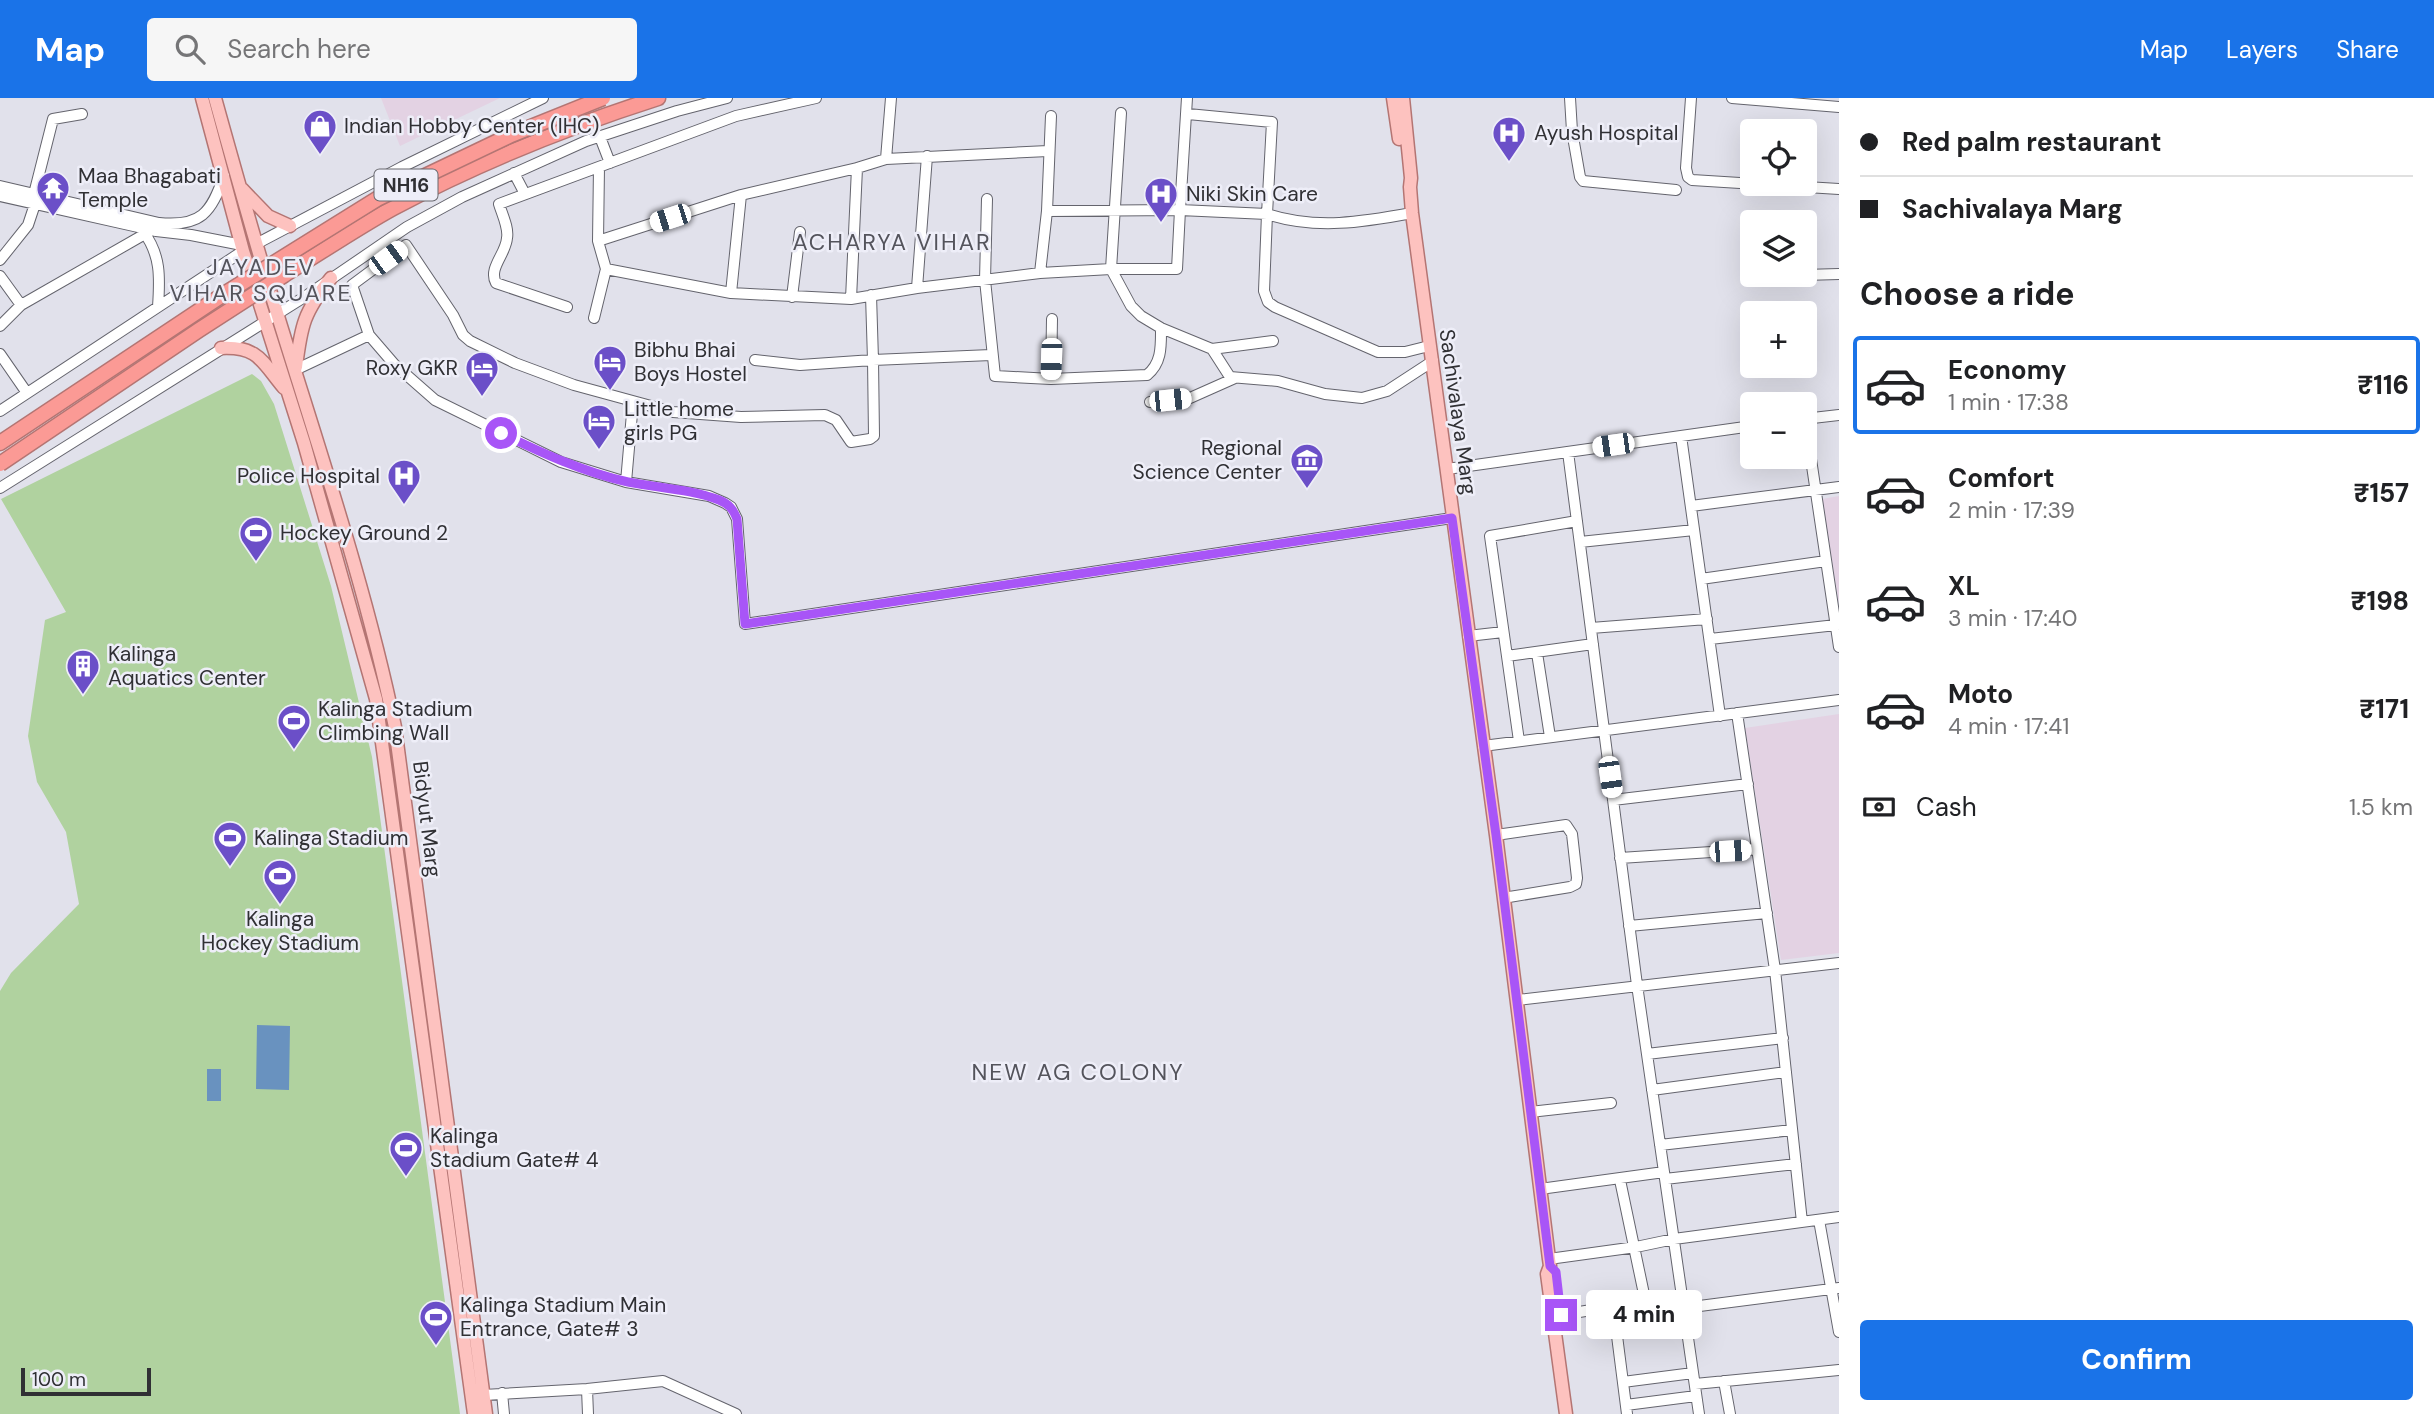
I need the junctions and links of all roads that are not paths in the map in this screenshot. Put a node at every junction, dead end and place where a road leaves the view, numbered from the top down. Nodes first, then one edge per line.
1 (202, 98) edge
2 (215, 98) edge
3 (543, 98) edge
4 (603, 98) edge
5 (658, 98) edge
6 (727, 98) edge
7 (816, 98) edge
8 (891, 98) edge
9 (1187, 98) edge
10 (1393, 98) edge
11 (1403, 98) edge
12 (1570, 98) edge
13 (1691, 98) edge
14 (1732, 98) edge
15 (1839, 107) edge
16 (1121, 113) dead end
17 (82, 114) dead end
18 (1188, 114) junction
19 (1051, 117) dead end
20 (600, 137) junction
21 (1048, 151) junction
22 (927, 156) junction
23 (886, 159) junction
24 (610, 163) junction
25 (599, 167) junction
26 (857, 168) junction
27 (514, 173) junction
28 (224, 176) junction
29 (0, 186) edge
30 (240, 186) junction
31 (1409, 187) junction
32 (1676, 190) dead end
33 (1839, 190) edge
34 (525, 194) junction
35 (741, 195) junction
36 (0, 196) edge
37 (34, 199) junction
38 (987, 199) dead end
39 (1116, 210) junction
40 (1180, 210) junction
41 (1047, 211) junction
42 (1412, 213) junction
43 (1267, 214) junction
44 (290, 226) junction
45 (143, 231) junction
46 (800, 232) dead end
47 (598, 241) junction
48 (256, 244) junction
49 (242, 248) junction
50 (0, 260) edge
51 (606, 269) junction
52 (1111, 269) junction
53 (1040, 273) junction
54 (1839, 274) edge
55 (1817, 275) edge
56 (0, 276) edge
57 (331, 278) junction
58 (985, 280) junction
59 (917, 288) junction
60 (731, 293) junction
61 (871, 295) junction
62 (792, 297) junction
63 (851, 299) junction
64 (21, 305) junction
65 (158, 307) junction
66 (566, 307) dead end
67 (277, 314) junction
68 (594, 318) dead end
69 (1052, 319) dead end
70 (265, 321) junction
71 (0, 326) edge
72 (1161, 328) junction
73 (369, 335) junction
74 (1273, 341) dead end
75 (1429, 346) junction
76 (221, 348) junction
77 (1212, 349) junction
78 (0, 354) edge
79 (992, 355) junction
80 (755, 360) dead end
81 (873, 360) junction
82 (1433, 361) junction
83 (295, 370) junction
84 (1051, 379) junction
85 (1235, 379) junction
86 (27, 393) junction
87 (289, 394) junction
88 (633, 402) junction
89 (1150, 402) dead end
90 (0, 411) edge
91 (1839, 415) edge
92 (1817, 418) edge
93 (1740, 428) edge
94 (1681, 436) junction
95 (0, 443) edge
96 (1568, 452) junction
97 (0, 464) edge
98 (1447, 469) junction
99 (1812, 469) edge
100 (626, 482) junction
101 (1839, 487) edge
102 (0, 488) edge
103 (1815, 491) junction
104 (1691, 506) junction
105 (1452, 518) junction
106 (1577, 521) junction
107 (1694, 530) junction
108 (1580, 542) junction
109 (1826, 561) junction
110 (1701, 579) junction
111 (1707, 619) junction
112 (1836, 625) junction
113 (1591, 628) junction
114 (1503, 632) junction
115 (1468, 636) junction
116 (1710, 639) junction
117 (1593, 644) junction
118 (1839, 647) edge
119 (1537, 653) junction
120 (1507, 656) junction
121 (1839, 700) edge
122 (1737, 713) junction
123 (1720, 716) junction
124 (1604, 730) junction
125 (1550, 737) junction
126 (1519, 741) junction
127 (1483, 746) junction
128 (1748, 784) junction
129 (1613, 800) junction
130 (1496, 835) junction
131 (1757, 849) junction
132 (1620, 858) junction
133 (1503, 898) junction
134 (1767, 913) junction
135 (1629, 926) junction
136 (1839, 963) edge
137 (1775, 970) junction
138 (1637, 985) junction
139 (1517, 1000) junction
140 (1783, 1038) junction
141 (1647, 1054) junction
142 (1786, 1072) junction
143 (1652, 1090) junction
144 (1611, 1102) dead end
145 (1530, 1112) junction
146 (1792, 1130) junction
147 (1660, 1145) junction
148 (1796, 1164) junction
149 (1665, 1176) junction
150 (1620, 1180) junction
151 (1540, 1189) junction
152 (1839, 1217) edge
153 (1819, 1220) junction
154 (1802, 1222) junction
155 (1674, 1238) junction
156 (1636, 1247) junction
157 (1549, 1263) junction
158 (1836, 1288) edge
159 (1646, 1301) junction
160 (1684, 1312) junction
161 (1561, 1315) junction
162 (1649, 1318) junction
163 (1839, 1332) edge
164 (1839, 1370) edge
165 (1694, 1379) junction
166 (1724, 1381) junction
167 (1623, 1382) junction
168 (587, 1389) junction
169 (502, 1393) junction
170 (484, 1395) junction
171 (1696, 1396) junction
172 (1627, 1410) edge
173 (474, 1414) edge
174 (486, 1414) edge
175 (504, 1414) edge
176 (588, 1414) edge
177 (736, 1414) edge
178 (1566, 1414) edge
179 (1575, 1414) edge
180 (1699, 1414) edge
181 (1730, 1414) edge

1 - 28 main road, Bidyut Marg
2 - 30 main road, Bidyut Marg
3 - 44 street
4 - 95 highway, NH16, bridge
5 - 97 highway, NH16, bridge
6 - 20 street
7 - 24 street
8 - 23 street
9 - 18 street
10 - 31 main road, Sachivalaya Marg
11 - 31 main road, Sachivalaya Marg
12 - 32 street
13 - 33 street
14 - 15 street
16 - 39 street
17 - 37 street
18 - 40 street
18 - 43 street
19 - 21 street
20 - 24 street
20 - 27 street
21 - 22 street
21 - 41 street
22 - 23 street
22 - 59 street
23 - 26 street
24 - 25 street
25 - 34 street
25 - 47 street
26 - 35 street
26 - 63 street
27 - 34 street
27 - 57 street
28 - 37 street
28 - 49 main road, Bidyut Marg
29 - 37 street
30 - 44 main road
30 - 48 main road, Bidyut Marg
31 - 42 main road, Sachivalaya Marg
34 - 66 street
35 - 47 street
35 - 60 street
36 - 37 street
37 - 45 street
37 - 50 street
38 - 58 street
39 - 40 street
39 - 41 street
39 - 52 street
40 - 43 street
40 - 52 street
41 - 53 street
42 - 43 street
42 - 75 main road, Sachivalaya Marg
43 - 75 street
44 - 48 street
45 - 49 street
45 - 64 street
45 - 65 street
46 - 62 street
47 - 51 street
48 - 67 main road, Bidyut Marg
49 - 65 street
49 - 70 main road, Bidyut Marg
51 - 60 street
51 - 68 street
52 - 53 street
52 - 72 street
53 - 58 street
54 - 55 street
56 - 64 street
57 - 67 street
57 - 83 main road
58 - 59 street
58 - 79 street
59 - 61 street
60 - 62 street
61 - 63 street
61 - 81 street
62 - 63 street
64 - 71 street
65 - 86 street
67 - 70 street
67 - 83 main road, Bidyut Marg
69 - 84 street
70 - 76 street
70 - 87 main road, Bidyut Marg
72 - 77 street
72 - 84 street
73 - 83 street
73 - 88 street
73 - 100 street
74 - 77 street
75 - 82 main road, Sachivalaya Marg
76 - 87 main road
76 - 102 street
77 - 85 street
78 - 86 street
79 - 81 street
79 - 84 street
80 - 81 street
81 - 88 street
82 - 85 street
82 - 98 main road, Sachivalaya Marg
83 - 170 main road, Bidyut Marg
85 - 89 street
86 - 90 street
87 - 173 main road, Bidyut Marg
88 - 100 street
91 - 92 street
93 - 94 street
94 - 96 street
94 - 104 street
96 - 98 street
96 - 106 street
98 - 105 main road, Sachivalaya Marg
99 - 103 street
100 - 105 street
101 - 103 street
103 - 104 street
103 - 109 street
104 - 107 street
105 - 115 main road, Sachivalaya Marg
106 - 108 street
106 - 114 street
107 - 108 street
107 - 110 street
108 - 113 street
109 - 110 street
109 - 112 street
110 - 111 street
111 - 113 street
111 - 116 street
112 - 116 street
112 - 118 street
113 - 117 street
114 - 115 street
114 - 120 street
115 - 127 main road, Sachivalaya Marg
116 - 123 street
117 - 119 street
117 - 124 street
119 - 120 street
119 - 125 street
120 - 126 street
121 - 122 street
122 - 123 street
122 - 128 street
123 - 124 street
124 - 125 street
124 - 129 street
125 - 126 street
126 - 127 street
127 - 130 main road, Sachivalaya Marg
128 - 129 street
128 - 131 street
129 - 132 street
130 - 133 main road, Sachivalaya Marg
130 - 133 street
131 - 132 street
131 - 134 street
132 - 135 street
133 - 139 main road, Sachivalaya Marg
134 - 135 street
134 - 137 street
135 - 138 street
136 - 137 street
137 - 138 street
137 - 140 street
138 - 139 street
138 - 141 street
139 - 145 main road, Sachivalaya Marg
140 - 141 street
140 - 142 street
141 - 143 street
142 - 143 street
142 - 146 street
143 - 147 street
144 - 145 street
145 - 151 main road, Sachivalaya Marg
146 - 147 street
146 - 148 street
147 - 149 street
148 - 149 street
148 - 154 street
149 - 150 street
149 - 155 street
150 - 151 street
150 - 156 street
151 - 157 main road, Sachivalaya Marg
152 - 153 street
153 - 154 street
153 - 158 street
154 - 155 street
155 - 156 street
155 - 160 street
156 - 157 street
156 - 159 street
157 - 161 main road, Sachivalaya Marg
157 - 178 main road, Sachivalaya Marg
158 - 160 street
158 - 163 street
159 - 161 street
159 - 162 street
160 - 162 street
160 - 165 street
161 - 179 main road, Sachivalaya Marg
162 - 167 street
164 - 166 street
165 - 166 street
165 - 167 street
165 - 171 street
166 - 181 street
167 - 172 street
168 - 169 street
168 - 176 street
168 - 177 street
169 - 170 street
169 - 175 street
170 - 174 main road, Bidyut Marg
171 - 172 street
171 - 180 street

